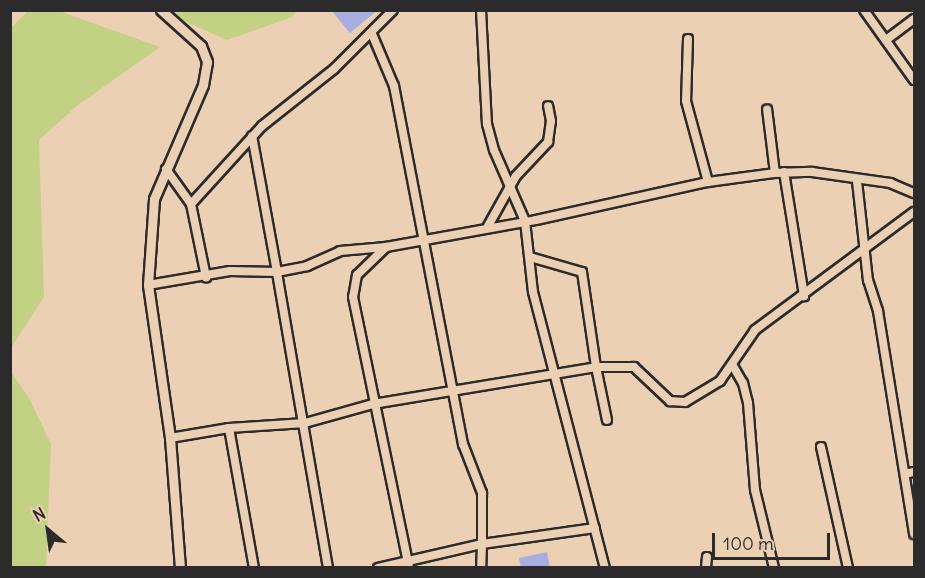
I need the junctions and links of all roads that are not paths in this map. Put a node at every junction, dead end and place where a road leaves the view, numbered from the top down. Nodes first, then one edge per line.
1 (161, 10) edge
2 (393, 10) edge
3 (481, 10) edge
4 (864, 10) edge
5 (915, 19) edge
6 (372, 34) junction
7 (688, 39) dead end
8 (886, 40) junction
9 (915, 80) edge
10 (548, 106) dead end
11 (767, 109) dead end
12 (252, 136) junction
13 (166, 169) junction
14 (775, 172) junction
15 (784, 172) junction
16 (857, 181) junction
17 (708, 182) junction
18 (509, 188) junction
19 (915, 193) edge
20 (191, 204) junction
21 (915, 212) edge
22 (525, 221) junction
23 (488, 226) junction
24 (422, 239) junction
25 (386, 247) junction
26 (866, 248) junction
27 (530, 257) junction
28 (277, 272) junction
29 (206, 277) junction
30 (148, 285) junction
31 (804, 296) junction
32 (733, 366) junction
33 (596, 367) junction
34 (554, 376) junction
35 (454, 391) junction
36 (373, 404) junction
37 (608, 420) dead end
38 (305, 423) junction
39 (229, 428) junction
40 (170, 438) junction
41 (821, 447) dead end
42 (915, 472) edge
43 (905, 474) junction
44 (595, 528) junction
45 (915, 534) edge
46 (482, 544) junction
47 (707, 557) dead end
48 (409, 564) edge
49 (180, 567) edge
50 (254, 567) edge
51 (328, 567) edge
52 (378, 567) edge
53 (481, 567) edge
54 (605, 567) edge
55 (706, 567) edge
56 (774, 567) edge
57 (848, 567) edge

1 - 13 street
2 - 6 street
3 - 18 street
4 - 8 street
5 - 8 street
6 - 12 street
6 - 24 street
7 - 17 street
8 - 9 street
10 - 18 street
11 - 14 street
12 - 20 street
12 - 28 street
13 - 20 street
13 - 30 street
14 - 15 street
14 - 17 street
15 - 16 street
15 - 31 street
16 - 19 street
16 - 26 street
17 - 22 street
18 - 22 street
18 - 23 street
20 - 29 street
21 - 26 street
22 - 23 street
22 - 27 street
23 - 24 street
24 - 25 street
24 - 35 street
25 - 28 street
25 - 36 street
26 - 31 street
26 - 43 street
27 - 33 street
27 - 34 street
28 - 29 street
28 - 38 street
29 - 30 street
30 - 40 street
31 - 32 street
32 - 33 street
32 - 56 street
33 - 34 street
33 - 37 street
34 - 35 street
34 - 44 street
35 - 36 street
35 - 46 street
36 - 38 street
36 - 48 street
38 - 39 street
38 - 51 street
39 - 40 street
39 - 50 street
40 - 49 street
41 - 57 street
42 - 43 street
43 - 45 street
44 - 46 street
44 - 54 street
46 - 48 street
46 - 53 street
47 - 55 street
48 - 52 street

